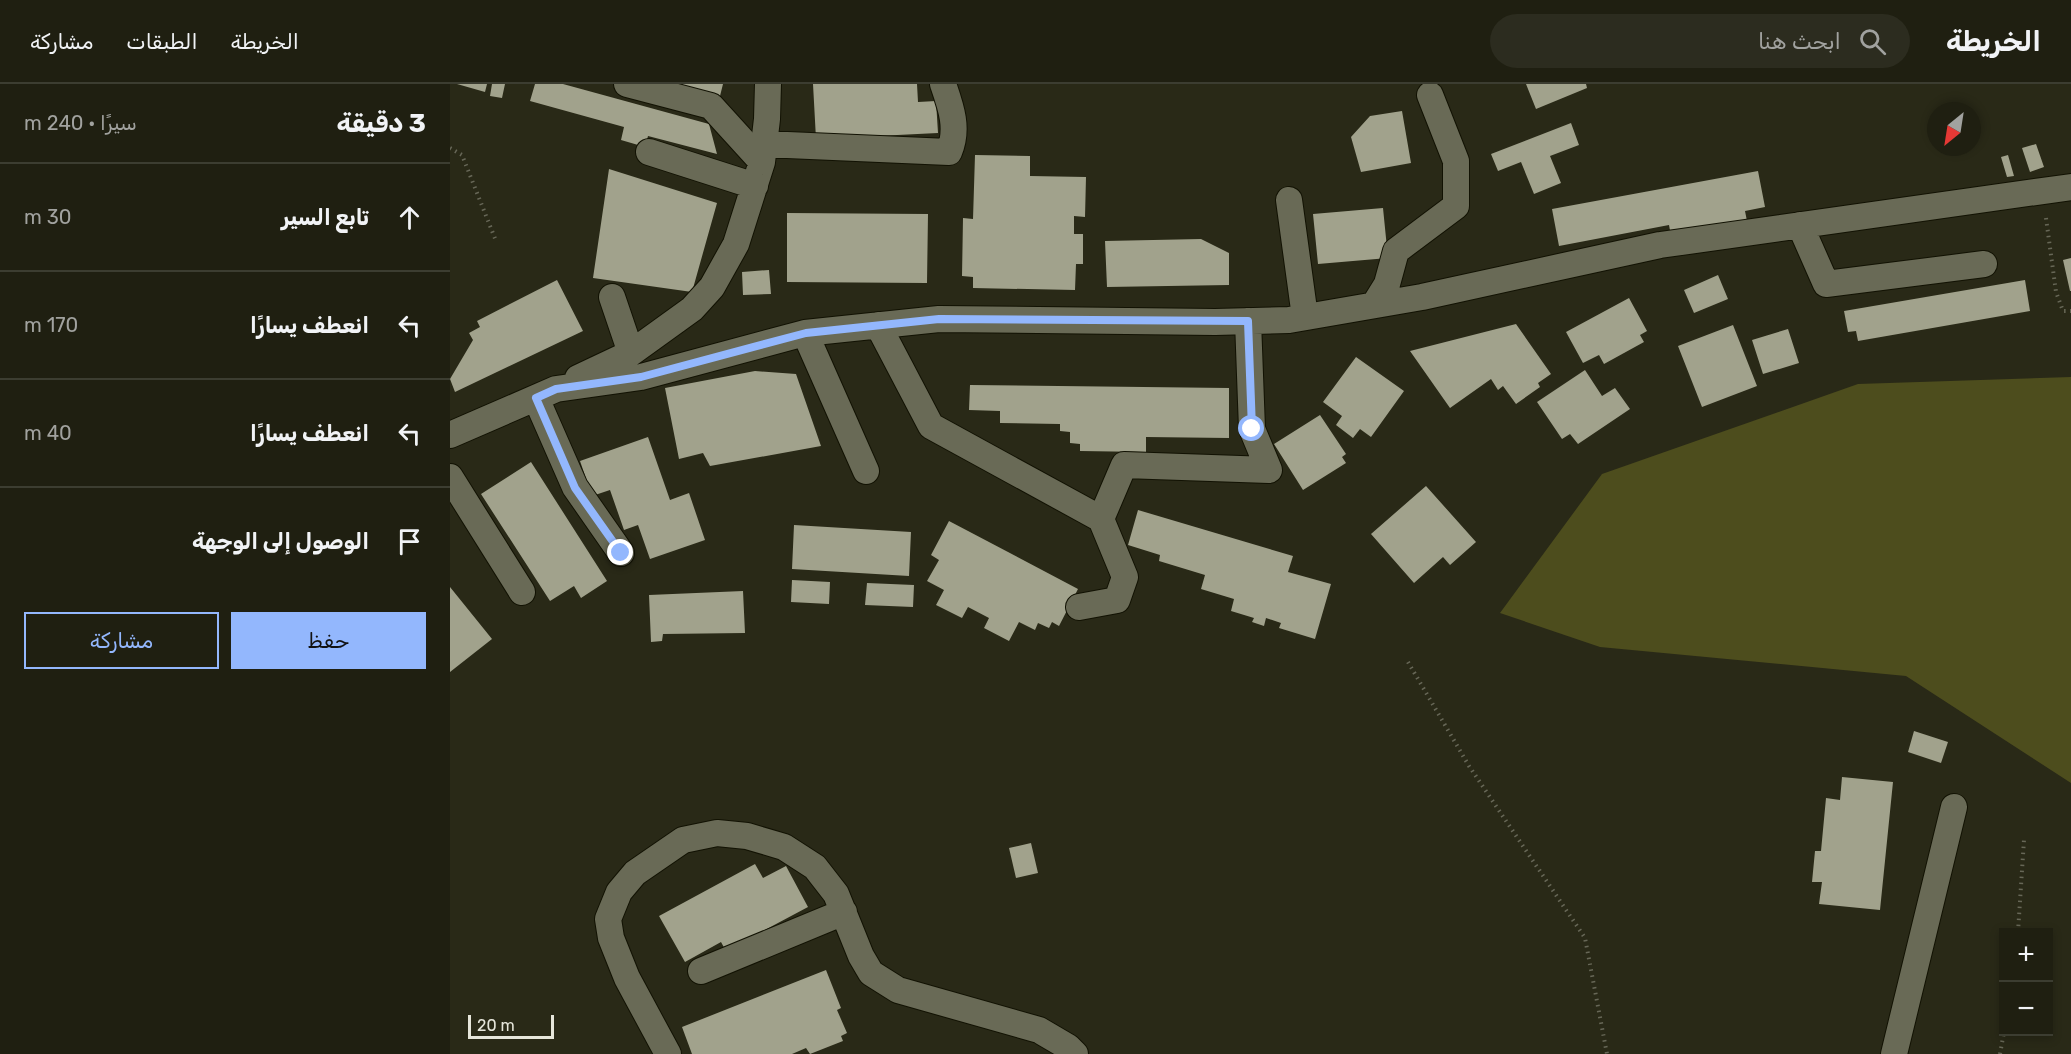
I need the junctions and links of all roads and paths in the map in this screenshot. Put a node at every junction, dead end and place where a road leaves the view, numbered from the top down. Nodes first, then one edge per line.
1 (627, 84) edge
2 (768, 84) edge
3 (943, 84) edge
4 (1430, 95) dead end
5 (450, 148) edge
6 (649, 152) dead end
7 (763, 153) junction
8 (755, 186) junction
9 (2071, 187) edge
10 (2042, 191) junction
11 (1289, 200) dead end
12 (1800, 225) junction
13 (495, 241) dead end
14 (1984, 264) dead end
15 (612, 297) dead end
16 (1374, 305) junction
17 (2071, 311) edge
18 (1305, 317) junction
19 (1248, 321) junction
20 (878, 325) junction
21 (806, 333) junction
22 (631, 353) junction
23 (546, 393) junction
24 (450, 435) edge
25 (866, 471) dead end
26 (450, 477) edge
27 (1101, 519) junction
28 (621, 553) dead end
29 (522, 592) dead end
30 (1079, 607) dead end
31 (1408, 662) dead end
32 (1954, 807) dead end
33 (2024, 840) dead end
34 (844, 912) junction
35 (2018, 928) edge
36 (701, 971) dead end
37 (2003, 1036) edge
38 (668, 1054) edge
39 (1074, 1054) edge
40 (1606, 1054) edge
41 (1894, 1054) edge
42 (2000, 1054) edge

1 - 7 street
2 - 7 street
3 - 7 street
4 - 16 street
5 - 13 path
6 - 8 street
7 - 8 street
8 - 22 street
9 - 10 street
10 - 12 street
10 - 17 path
11 - 18 street
12 - 14 street
12 - 16 street
15 - 22 street
16 - 18 street
18 - 19 street
19 - 20 street
19 - 27 street
20 - 21 street
20 - 27 street
21 - 23 street
21 - 25 street
22 - 23 street
23 - 24 street
23 - 28 street
26 - 29 street
27 - 30 street
31 - 40 path
32 - 41 street
33 - 35 path
34 - 36 street
34 - 38 street
34 - 39 street
37 - 42 path

